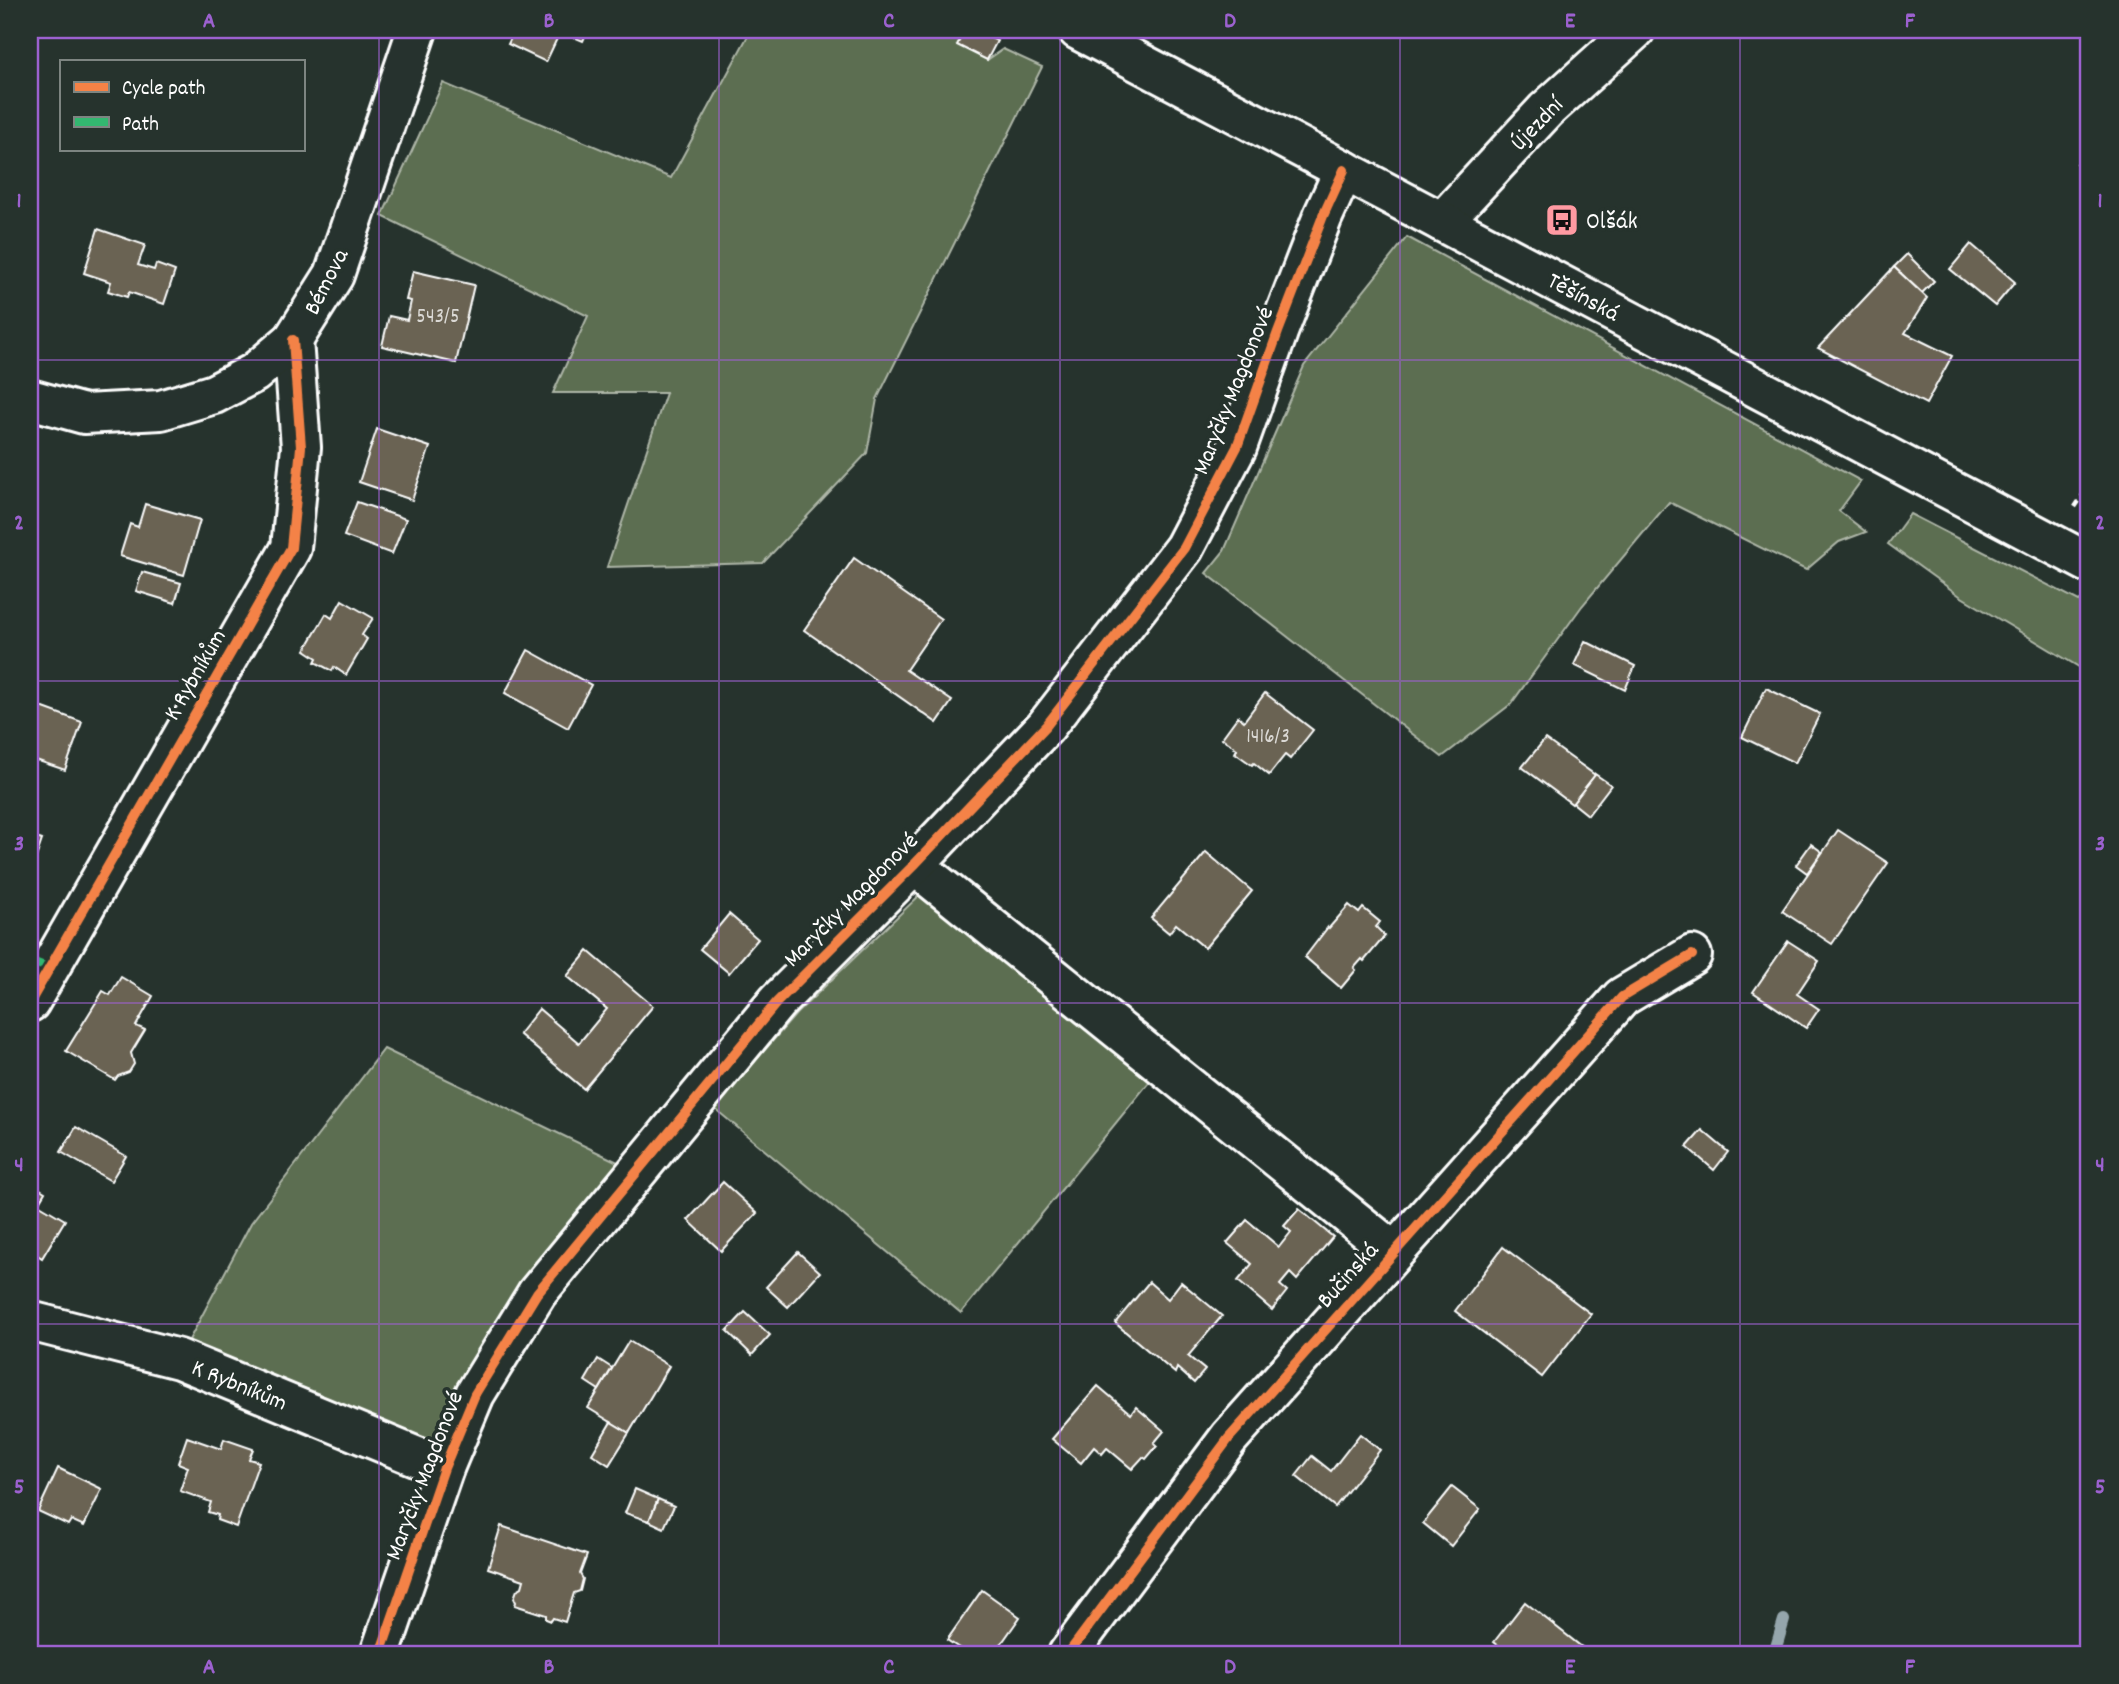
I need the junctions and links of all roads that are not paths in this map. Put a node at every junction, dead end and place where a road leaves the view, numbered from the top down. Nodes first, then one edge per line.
1 (417, 30) edge
2 (1078, 30) edge
3 (1635, 30) edge
4 (1345, 170) junction
5 (1442, 222) junction
6 (293, 340) junction
7 (30, 399) edge
8 (2089, 563) edge
9 (914, 864) junction
10 (1692, 955) dead end
11 (30, 1002) edge
12 (1394, 1252) junction
13 (30, 1321) edge
14 (444, 1468) junction
15 (380, 1654) edge
16 (1068, 1654) edge

1 - 6 street, Bémova
2 - 4 street, Těšínská
3 - 5 street, Újezdní
4 - 5 street, Těšínská
4 - 9 street, Maryčky Magdonové
5 - 8 street, Těšínská
6 - 7 street, Bémova
6 - 11 street, K Rybníkům
9 - 12 street
9 - 14 street, Maryčky Magdonové
10 - 12 street, Bučinská
12 - 16 street, Bučinská
13 - 14 street, K Rybníkům
14 - 15 street, Maryčky Magdonové

